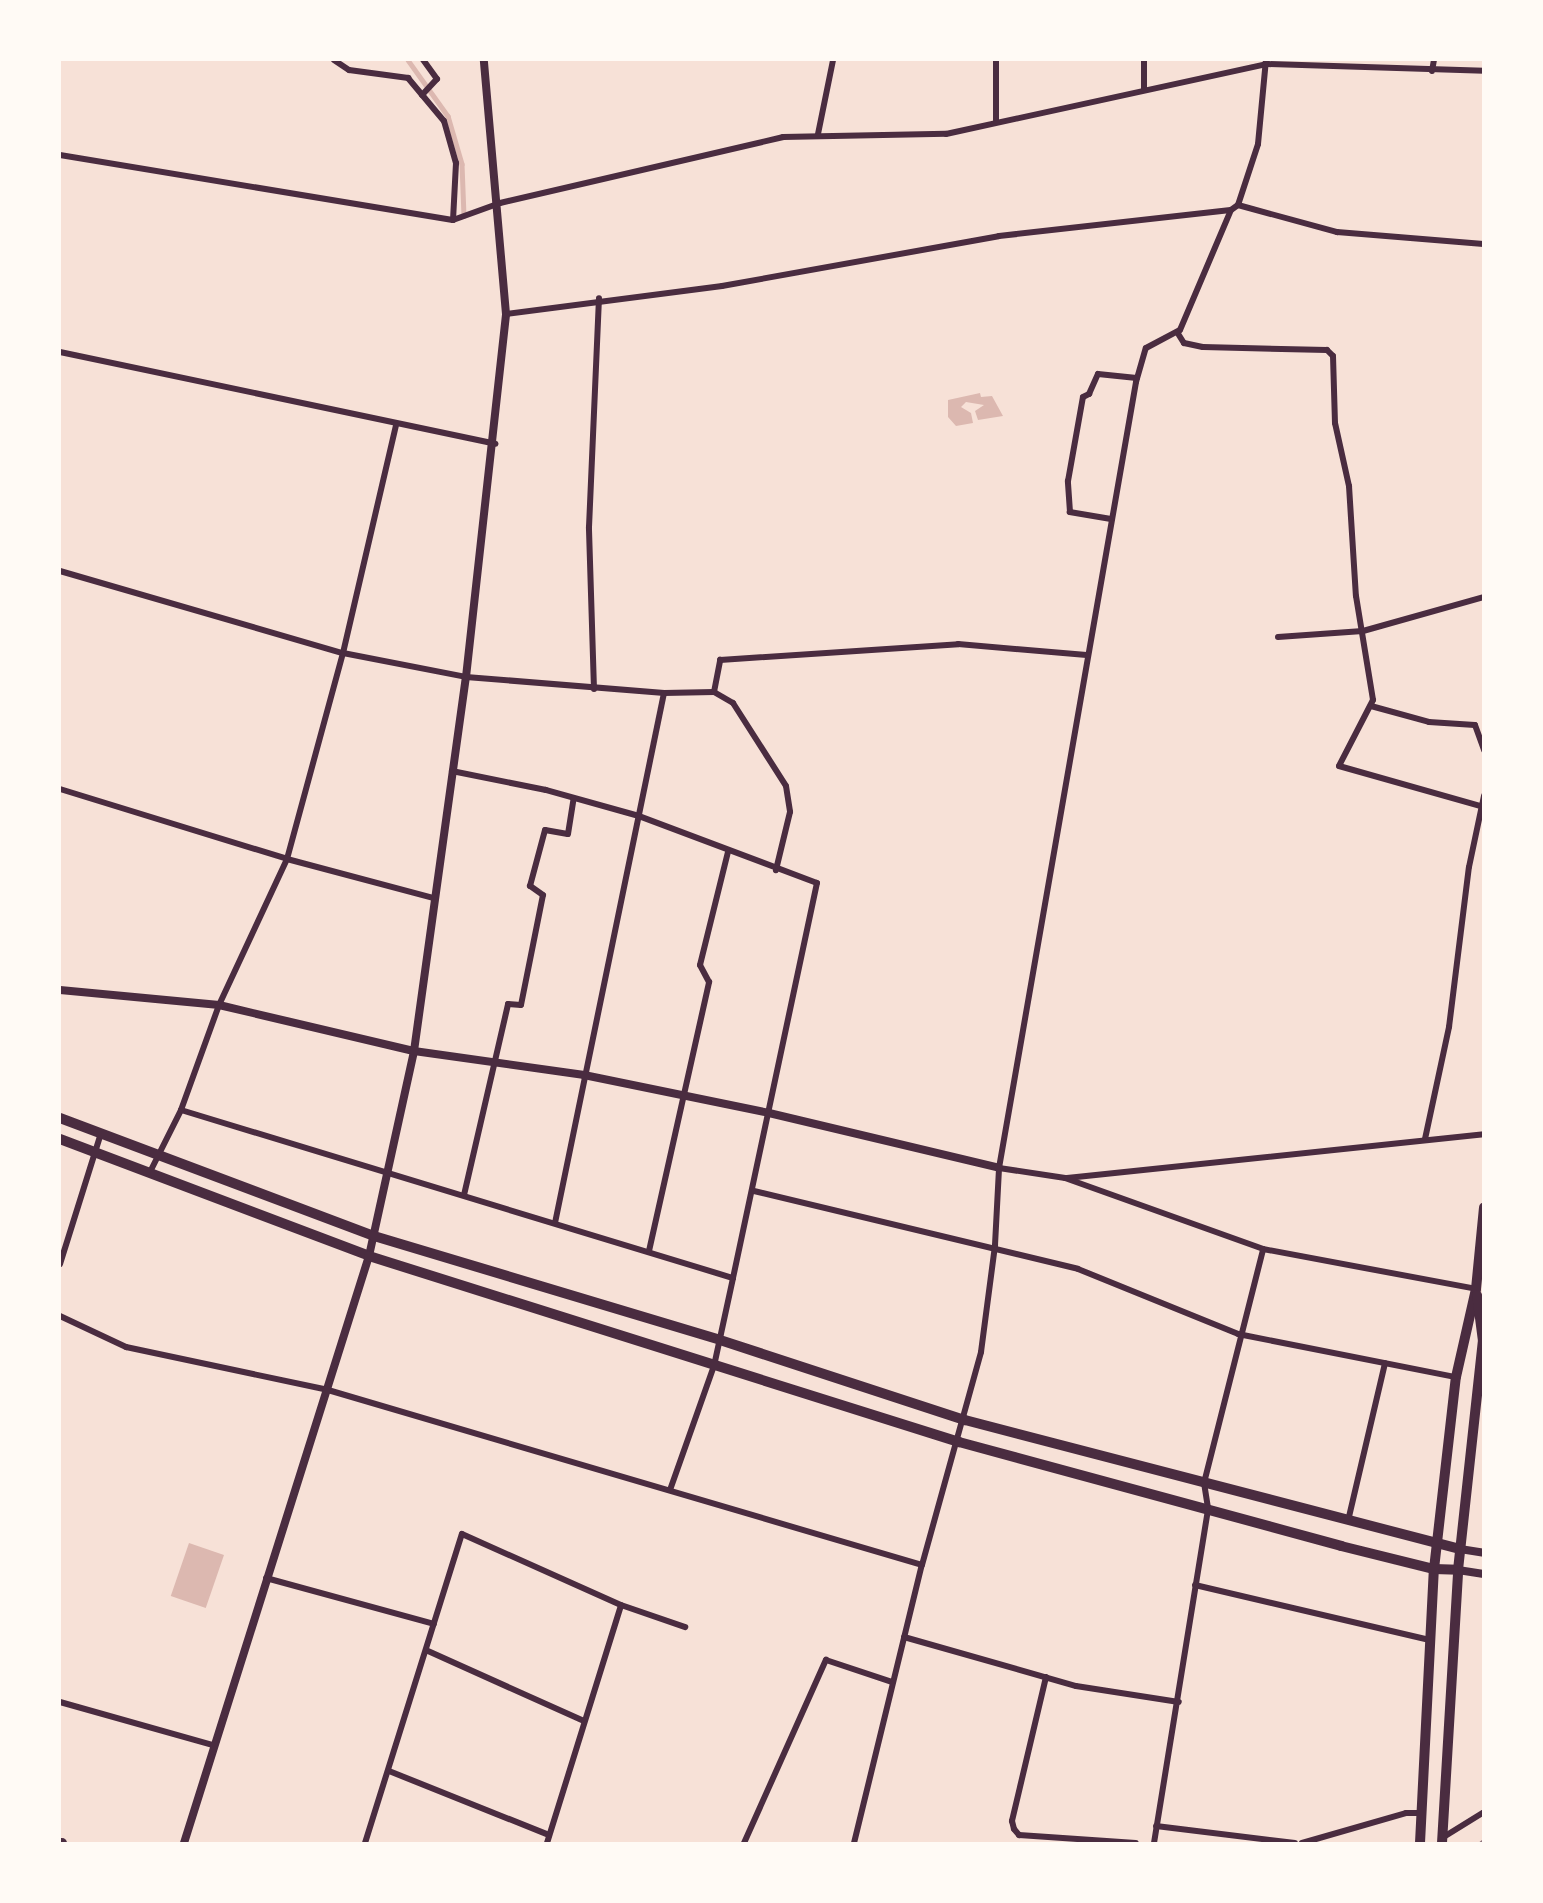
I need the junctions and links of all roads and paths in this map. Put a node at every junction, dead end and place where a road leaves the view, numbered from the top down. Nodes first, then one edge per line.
1 (334, 60) edge
2 (423, 60) edge
3 (484, 60) edge
4 (833, 60) edge
5 (996, 60) edge
6 (1144, 60) edge
7 (1434, 60) edge
8 (1266, 62) edge
9 (1432, 71) junction
10 (1483, 71) edge
11 (1144, 90) junction
12 (422, 95) junction
13 (996, 120) junction
14 (818, 134) junction
15 (60, 155) edge
16 (500, 203) junction
17 (1238, 205) junction
18 (1231, 210) junction
19 (453, 220) junction
20 (1483, 244) edge
21 (599, 298) junction
22 (506, 314) junction
23 (1177, 332) junction
24 (60, 352) edge
25 (1137, 378) junction
26 (396, 425) junction
27 (495, 444) junction
28 (1111, 519) junction
29 (60, 571) edge
30 (1483, 597) edge
31 (1363, 631) junction
32 (1278, 637) dead end
33 (343, 653) junction
34 (1087, 654) junction
35 (466, 677) junction
36 (594, 688) junction
37 (714, 692) junction
38 (664, 693) junction
39 (1371, 706) junction
40 (1483, 750) edge
41 (452, 771) junction
42 (60, 789) edge
43 (1483, 796) edge
44 (574, 798) junction
45 (1483, 806) edge
46 (639, 816) junction
47 (728, 852) junction
48 (287, 859) junction
49 (776, 870) junction
50 (434, 898) junction
51 (60, 990) edge
52 (219, 1005) junction
53 (414, 1051) junction
54 (496, 1063) junction
55 (584, 1076) junction
56 (683, 1095) junction
57 (181, 1110) junction
58 (769, 1113) junction
59 (60, 1118) edge
60 (102, 1132) junction
61 (1483, 1134) edge
62 (60, 1139) edge
63 (1425, 1139) junction
64 (96, 1150) junction
65 (158, 1157) junction
66 (999, 1168) junction
67 (151, 1170) junction
68 (390, 1171) junction
69 (1065, 1178) junction
70 (754, 1191) junction
71 (464, 1195) junction
72 (1483, 1208) edge
73 (555, 1223) junction
74 (374, 1236) junction
75 (995, 1245) junction
76 (1263, 1249) junction
77 (649, 1251) junction
78 (369, 1256) junction
79 (60, 1264) edge
80 (733, 1278) junction
81 (1480, 1289) edge
82 (60, 1316) edge
83 (1238, 1334) junction
84 (720, 1340) junction
85 (1385, 1363) junction
86 (714, 1366) junction
87 (1482, 1370) edge
88 (1456, 1377) junction
89 (328, 1390) junction
90 (965, 1420) junction
91 (960, 1442) junction
92 (1204, 1483) junction
93 (670, 1490) junction
94 (1208, 1508) junction
95 (1348, 1522) junction
96 (1436, 1546) junction
97 (1460, 1549) junction
98 (1483, 1553) edge
99 (922, 1565) junction
100 (1434, 1569) junction
101 (1458, 1570) junction
102 (1483, 1574) edge
103 (265, 1578) junction
104 (1195, 1585) junction
105 (621, 1605) junction
106 (434, 1624) junction
107 (685, 1628) dead end
108 (904, 1637) junction
109 (1430, 1640) junction
110 (428, 1651) junction
111 (1046, 1677) junction
112 (892, 1682) junction
113 (60, 1702) edge
114 (1180, 1702) junction
115 (584, 1721) junction
116 (213, 1745) junction
117 (389, 1771) junction
118 (1483, 1812) edge
119 (1420, 1813) junction
120 (1156, 1826) junction
121 (549, 1835) junction
122 (1442, 1841) edge
123 (184, 1843) edge
124 (365, 1843) edge
125 (547, 1843) edge
126 (744, 1843) edge
127 (854, 1843) edge
128 (1136, 1843) edge
129 (1154, 1843) edge
130 (1295, 1843) edge
131 (1302, 1843) edge
132 (1420, 1843) edge

1 - 12 street
2 - 12 street
3 - 16 street
4 - 14 street
5 - 13 street
6 - 11 street
7 - 9 street
8 - 9 street
8 - 11 street
8 - 17 street
9 - 10 street
11 - 13 street
12 - 19 street
13 - 14 street
14 - 16 street
15 - 19 street
16 - 19 street
16 - 22 street
17 - 18 street
17 - 20 street
18 - 21 street
18 - 23 street
21 - 22 street
21 - 36 street
22 - 27 street
23 - 25 street
23 - 31 street
24 - 26 street
25 - 28 street
25 - 28 street
26 - 27 street
26 - 33 street
27 - 35 street
28 - 34 street
29 - 33 street
30 - 31 street
31 - 32 street
31 - 39 street
33 - 35 street
33 - 48 street
34 - 37 street
34 - 66 street
35 - 36 street
35 - 41 street
36 - 38 street
37 - 38 street
37 - 49 street
38 - 46 street
39 - 40 street
39 - 45 street
41 - 44 street
41 - 50 street
42 - 48 street
43 - 45 street
44 - 46 street
44 - 54 street
45 - 63 street
46 - 47 street
46 - 55 street
47 - 49 street
47 - 56 street
48 - 50 street
48 - 52 street
49 - 58 street
50 - 53 street
51 - 52 street
52 - 53 street
52 - 57 street
53 - 54 street
53 - 68 street
54 - 55 street
54 - 71 street
55 - 56 street
55 - 73 street
56 - 58 street
56 - 77 street
57 - 65 street
57 - 68 street
58 - 66 street
58 - 70 street
59 - 60 main road
60 - 64 street
60 - 65 main road
61 - 63 street
62 - 64 main road
63 - 69 street
64 - 67 main road
64 - 79 street
65 - 67 street
65 - 74 main road
66 - 69 street
66 - 75 street
67 - 78 main road
68 - 71 street
68 - 74 street
69 - 76 street
70 - 75 street
70 - 80 street
71 - 73 street
72 - 81 main road
73 - 77 street
74 - 78 street
74 - 84 main road
75 - 83 street
75 - 90 street
76 - 81 street
76 - 83 street
77 - 80 street
78 - 86 main road
78 - 89 street
80 - 84 street
81 - 87 main road
81 - 88 main road
82 - 89 street
83 - 85 street
83 - 92 street
84 - 86 street
84 - 90 main road
85 - 88 street
85 - 95 street
86 - 91 main road
86 - 93 street
87 - 97 main road
88 - 96 main road
89 - 93 street
89 - 103 street
90 - 91 street
90 - 92 main road
91 - 94 main road
91 - 99 street
92 - 94 street
92 - 95 main road
93 - 99 street
94 - 100 main road
94 - 104 street
95 - 96 main road
96 - 97 main road
96 - 100 main road
97 - 98 street
97 - 101 main road
99 - 108 street
100 - 101 main road
100 - 109 main road
101 - 102 street
101 - 122 main road
103 - 106 street
103 - 116 street
104 - 109 street
104 - 114 street
105 - 106 street
105 - 107 street
105 - 115 street
106 - 110 street
108 - 111 street
108 - 112 street
109 - 119 main road
110 - 115 street
110 - 117 street
111 - 114 street
111 - 128 street
112 - 126 street
112 - 127 street
113 - 116 street
114 - 120 street
115 - 121 street
116 - 123 street
117 - 121 street
117 - 124 street
118 - 122 street
119 - 131 street
119 - 132 main road
120 - 129 street
120 - 130 street
121 - 125 street

